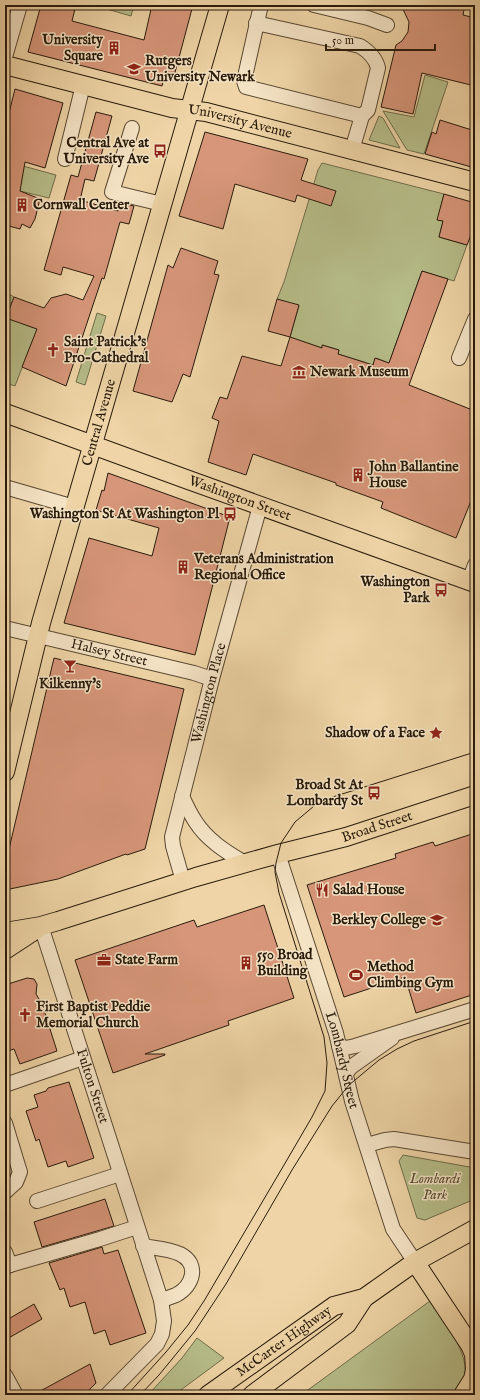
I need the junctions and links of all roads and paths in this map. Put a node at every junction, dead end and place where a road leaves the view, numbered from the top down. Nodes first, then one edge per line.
1 (20, 5) edge
2 (220, 5) edge
3 (261, 5) edge
4 (314, 5) edge
5 (256, 23) junction
6 (387, 25) dead end
7 (5, 57) edge
8 (5, 65) edge
9 (83, 85) junction
10 (190, 110) junction
11 (362, 116) junction
12 (132, 128) dead end
13 (352, 150) junction
14 (65, 159) dead end
15 (475, 182) edge
16 (162, 204) junction
17 (475, 319) edge
18 (459, 358) dead end
19 (5, 413) edge
20 (92, 444) junction
21 (5, 487) edge
22 (260, 506) junction
23 (74, 507) junction
24 (473, 576) edge
25 (5, 628) edge
26 (37, 636) junction
27 (212, 679) junction
28 (8, 750) edge
29 (5, 772) edge
30 (475, 795) edge
31 (182, 796) junction
32 (278, 854) junction
33 (245, 863) junction
34 (183, 881) junction
35 (41, 926) junction
36 (5, 932) edge
37 (5, 950) edge
38 (475, 1009) edge
39 (399, 1033) junction
40 (339, 1046) junction
41 (83, 1058) junction
42 (346, 1073) junction
43 (5, 1085) edge
44 (5, 1123) edge
45 (367, 1145) junction
46 (475, 1152) edge
47 (120, 1174) junction
48 (5, 1192) edge
49 (38, 1200) dead end
50 (137, 1227) junction
51 (475, 1229) edge
52 (143, 1246) junction
53 (7, 1261) edge
54 (416, 1262) junction
55 (364, 1298) junction
56 (161, 1300) junction
57 (475, 1370) edge
58 (5, 1374) edge
59 (16, 1395) edge
60 (107, 1395) edge
61 (208, 1395) edge
62 (252, 1395) edge
63 (463, 1395) edge

1 - 7 street
2 - 10 main road, Central Avenue
3 - 5 street
4 - 6 street
5 - 11 street
5 - 11 street
8 - 9 main road, University Avenue
9 - 10 main road, University Avenue
9 - 14 street
10 - 13 main road, University Avenue
10 - 16 main road, Central Avenue
11 - 13 street
12 - 16 street
13 - 15 main road, University Avenue
16 - 20 main road, Central Avenue
17 - 18 street
19 - 20 main road, Washington Street
20 - 22 main road, Washington Street
20 - 23 main road, Central Avenue
21 - 23 street
22 - 24 main road, Washington Street
22 - 27 street, Washington Place
23 - 26 main road, Central Avenue
25 - 26 street, Halsey Street
26 - 27 street, Halsey Street
26 - 28 main road, Central Avenue
27 - 31 street, Washington Place
28 - 29 main road, Central Avenue
30 - 32 main road, Broad Street
31 - 33 street
31 - 34 street, Washington Place
32 - 33 main road, Broad Street
32 - 40 street, Lombardy Street
33 - 34 main road, Broad Street
34 - 35 main road
35 - 36 main road
35 - 37 main road
35 - 41 street, Fulton Street
38 - 39 street
39 - 40 street
39 - 42 street
40 - 42 street, Lombardy Street
41 - 43 street
41 - 47 street, Fulton Street
42 - 45 street, Lombardy Street
44 - 48 street
45 - 46 street
45 - 54 street, Lombardy Street
47 - 49 street
47 - 50 street, Fulton Street
50 - 52 street, Fulton Street
50 - 53 street
51 - 54 main road, McCarter Highway
52 - 56 street, Fulton Street
52 - 56 street
54 - 55 main road, McCarter Highway
54 - 57 main road
55 - 61 main road, McCarter Highway
55 - 62 main road, McCarter Highway
56 - 60 street, Fulton Street
57 - 63 main road
58 - 59 street

